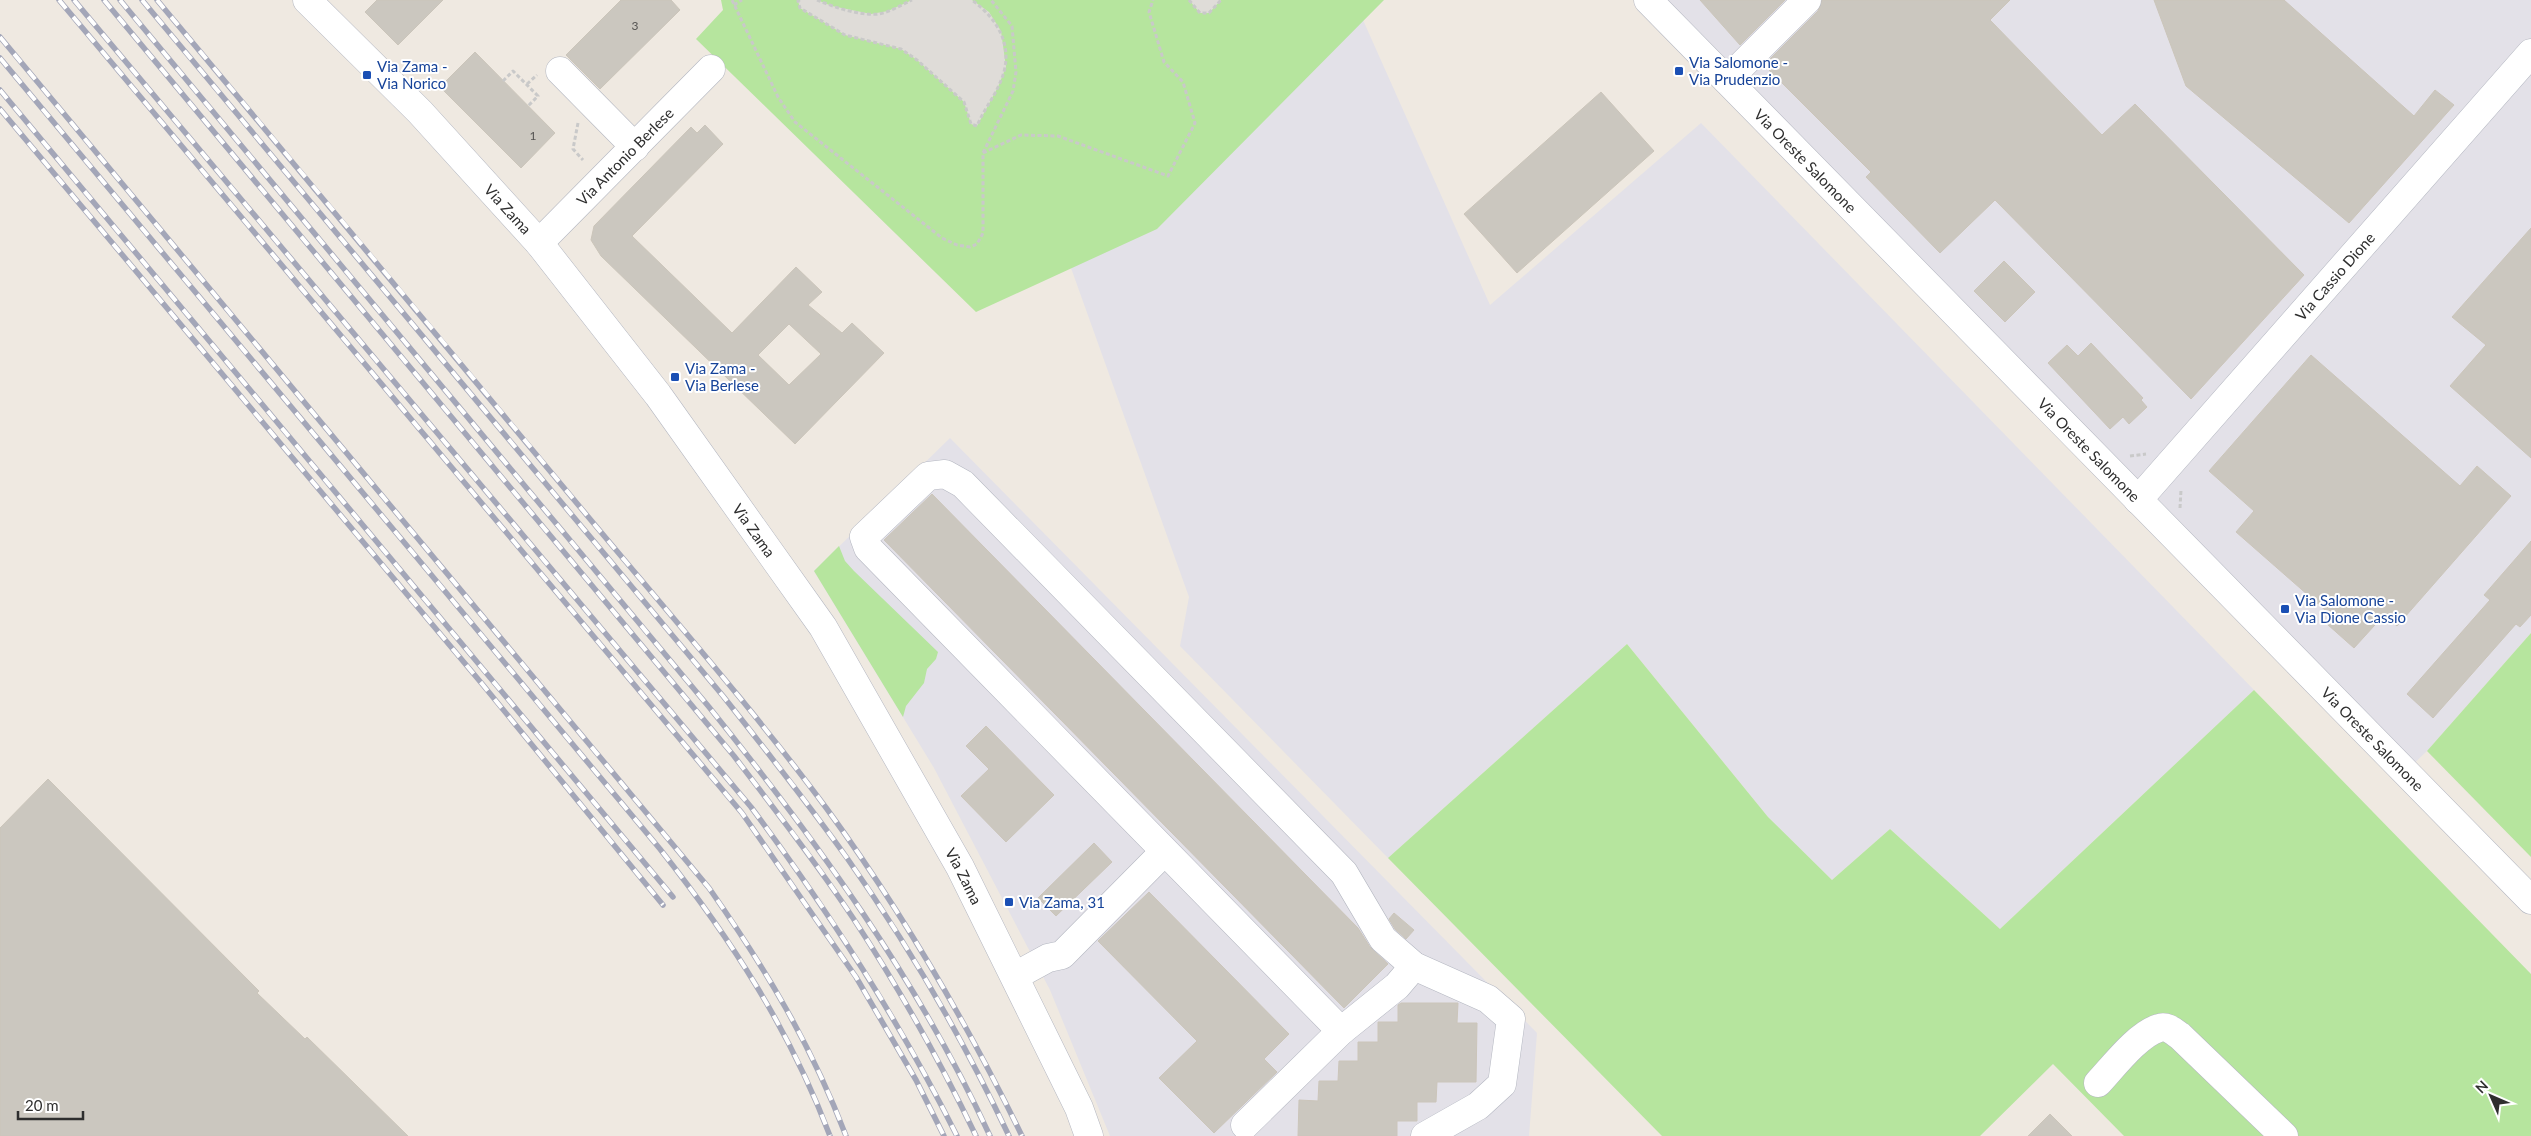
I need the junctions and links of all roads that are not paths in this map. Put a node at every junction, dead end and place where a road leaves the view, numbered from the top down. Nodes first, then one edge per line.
1 (1648, 0) edge
2 (1807, 0) edge
3 (312, 1) edge
4 (2531, 53) edge
5 (711, 69) dead end
6 (551, 76) road end
7 (1727, 80) junction
8 (635, 147) junction
9 (539, 243) junction
10 (2138, 500) junction
11 (1157, 845) junction
12 (2531, 900) edge
13 (1414, 966) junction
14 (1014, 976) junction
15 (1341, 1031) junction
16 (2098, 1083) dead end
17 (1245, 1125) dead end
18 (1089, 1136) edge
19 (1425, 1136) edge
20 (2284, 1136) edge

1 - 7 street, Via Oreste Salomone
2 - 7 street
3 - 9 street, Via Zama
4 - 10 street, Via Cassio Dione
5 - 8 street, Via Antonio Berlese
6 - 8 street
7 - 10 street, Via Oreste Salomone
8 - 9 street, Via Antonio Berlese
9 - 14 street, Via Zama
10 - 12 street, Via Oreste Salomone
11 - 13 street
11 - 14 street
11 - 15 street
13 - 15 street
13 - 19 street
14 - 18 street, Via Zama
15 - 17 street
16 - 20 street

